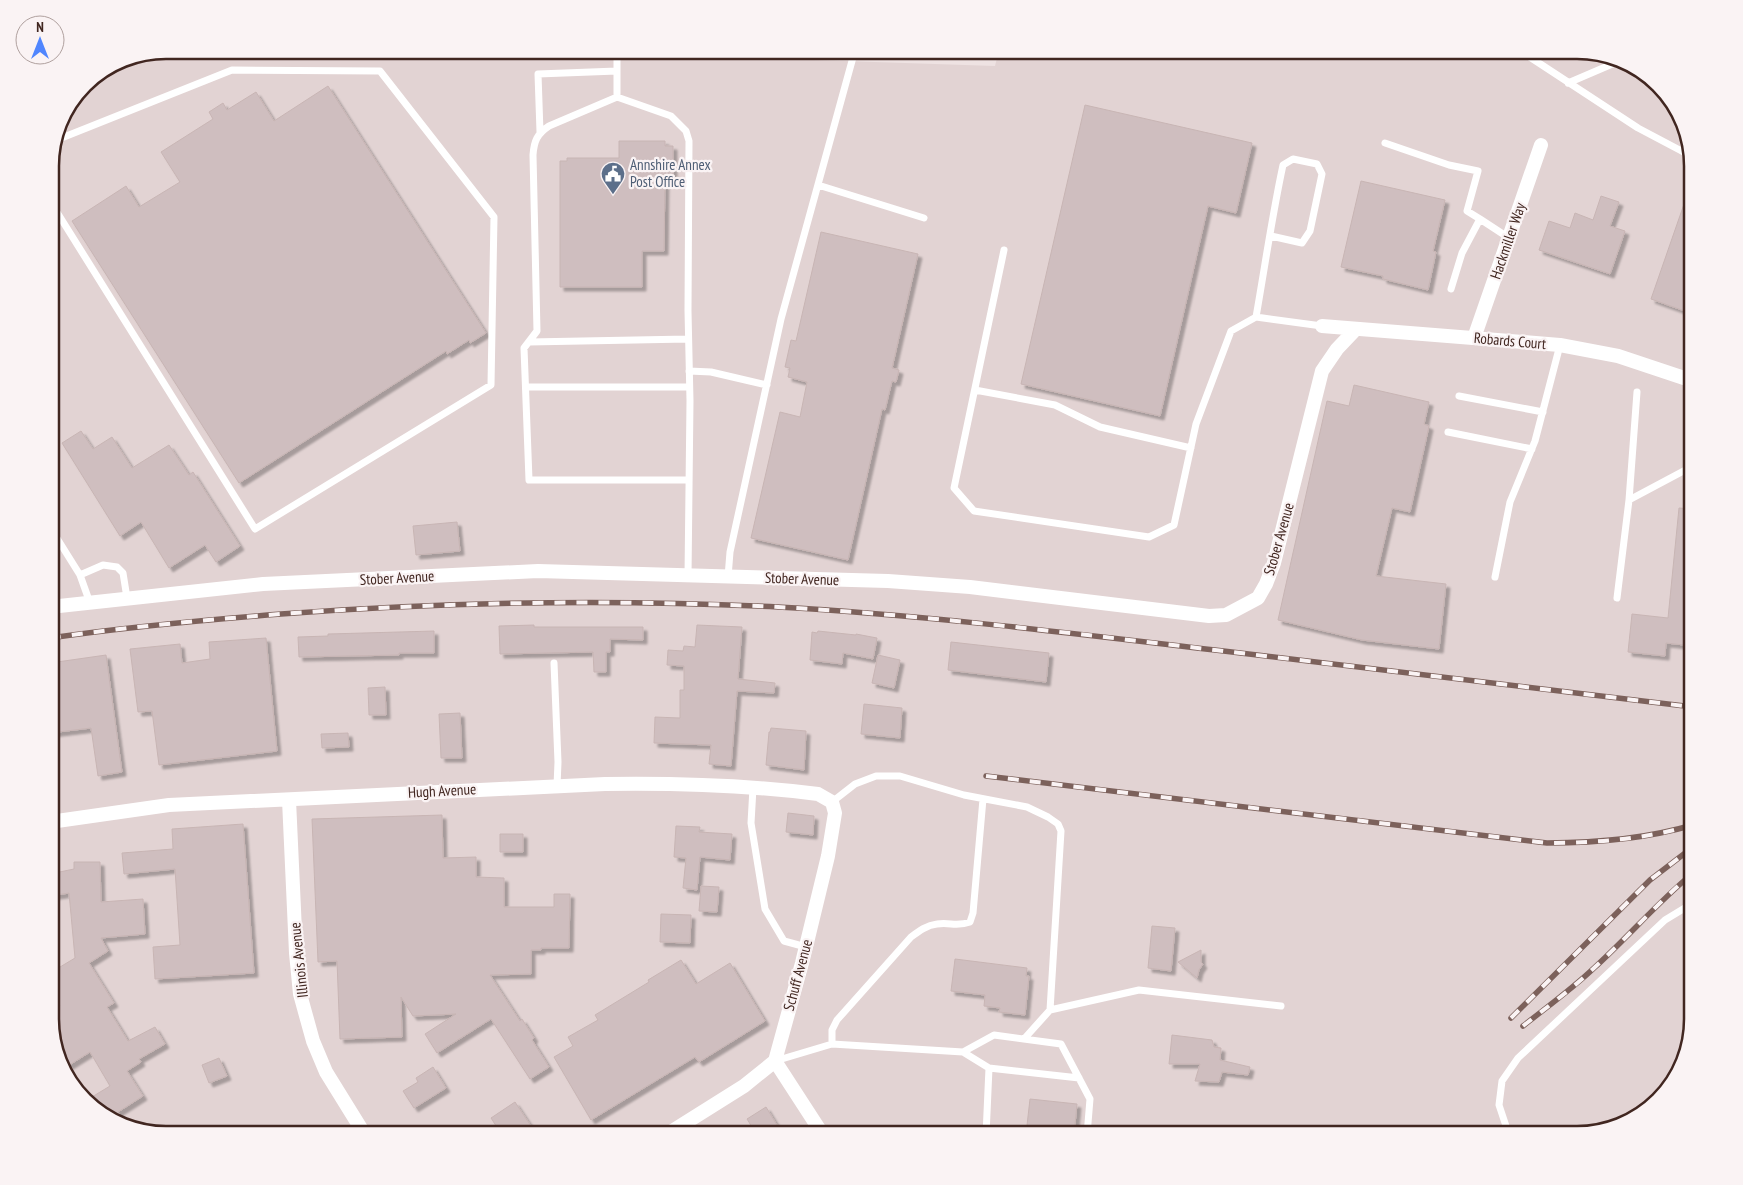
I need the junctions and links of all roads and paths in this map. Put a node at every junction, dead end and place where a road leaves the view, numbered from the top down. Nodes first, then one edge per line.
1 (617, 59) edge
2 (853, 59) edge
3 (1532, 59) edge
4 (1612, 64) edge
5 (617, 71) junction
6 (1568, 83) junction
7 (617, 98) junction
8 (540, 132) junction
9 (62, 138) edge
10 (1385, 144) dead end
11 (1541, 145) dead end
12 (1683, 152) edge
13 (818, 185) junction
14 (59, 214) edge
15 (924, 218) dead end
16 (1480, 219) junction
17 (1271, 236) junction
18 (1509, 238) junction
19 (1004, 250) dead end
20 (1451, 289) dead end
21 (1256, 317) junction
22 (1322, 326) joint
23 (1356, 329) junction
24 (1474, 338) junction
25 (688, 339) junction
26 (529, 342) junction
27 (1560, 345) junction
28 (689, 371) junction
29 (1684, 378) edge
30 (767, 385) junction
31 (526, 387) junction
32 (689, 387) junction
33 (975, 390) junction
34 (1637, 392) dead end
35 (1459, 396) dead end
36 (1543, 412) junction
37 (1448, 432) dead end
38 (1191, 448) junction
39 (1532, 449) junction
40 (1684, 471) edge
41 (688, 480) junction
42 (1629, 500) junction
43 (59, 541) edge
44 (80, 575) junction
45 (688, 576) junction
46 (728, 577) junction
47 (1495, 577) dead end
48 (127, 598) junction
49 (1617, 598) dead end
50 (90, 603) junction
51 (59, 606) edge
52 (554, 663) dead end
53 (557, 786) junction
54 (753, 788) junction
55 (984, 799) junction
56 (289, 800) junction
57 (832, 802) junction
58 (59, 821) edge
59 (1684, 908) edge
60 (806, 947) junction
61 (1281, 1006) dead end
62 (1050, 1010) junction
63 (1024, 1039) junction
64 (832, 1044) junction
65 (963, 1052) junction
66 (775, 1061) junction
67 (989, 1068) junction
68 (1079, 1078) junction
69 (359, 1126) edge
70 (680, 1126) edge
71 (817, 1126) edge
72 (986, 1126) edge
73 (1088, 1126) edge
74 (1506, 1126) edge

1 - 5 lane
2 - 13 lane
3 - 6 lane
4 - 6 lane
5 - 7 lane
5 - 8 lane
6 - 12 lane
7 - 8 lane
7 - 25 lane
8 - 26 lane
9 - 14 lane
10 - 16 lane
11 - 18 street, Hackmiller Way
13 - 15 lane
13 - 30 lane
16 - 18 lane
16 - 20 lane
17 - 17 lane
17 - 21 lane
18 - 24 street, Hackmiller Way
19 - 33 lane
21 - 22 lane
21 - 38 lane
22 - 23 street, Robards Court
23 - 24 street, Robards Court
23 - 46 street, Stober Avenue
24 - 27 street, Robards Court
25 - 26 lane
25 - 28 lane
26 - 31 lane
27 - 29 street, Robards Court
27 - 36 lane
28 - 30 lane
28 - 32 lane
30 - 46 lane
31 - 32 lane
31 - 41 lane
32 - 41 lane
33 - 38 lane
33 - 38 lane
34 - 42 lane
35 - 36 lane
36 - 39 lane
37 - 39 lane
39 - 47 lane
40 - 42 lane
41 - 45 lane
42 - 49 lane
43 - 44 lane
44 - 48 lane
44 - 50 lane
45 - 46 street, Stober Avenue
45 - 48 street, Stober Avenue
48 - 50 street, Stober Avenue
50 - 51 street, Stober Avenue
52 - 53 lane
53 - 54 street, Hugh Avenue
53 - 56 street, Hugh Avenue
54 - 57 street, Hugh Avenue
54 - 60 lane
55 - 57 lane
55 - 62 lane
55 - 64 lane
56 - 58 street, Hugh Avenue
56 - 69 street, Illinois Avenue
57 - 60 street, Schuff Avenue
59 - 74 lane
60 - 66 street, Schuff Avenue
61 - 62 lane
62 - 63 lane
63 - 65 lane
63 - 68 lane
64 - 65 lane
64 - 66 lane
65 - 67 lane
66 - 70 street
66 - 71 street
67 - 68 lane
67 - 72 lane
68 - 73 lane

